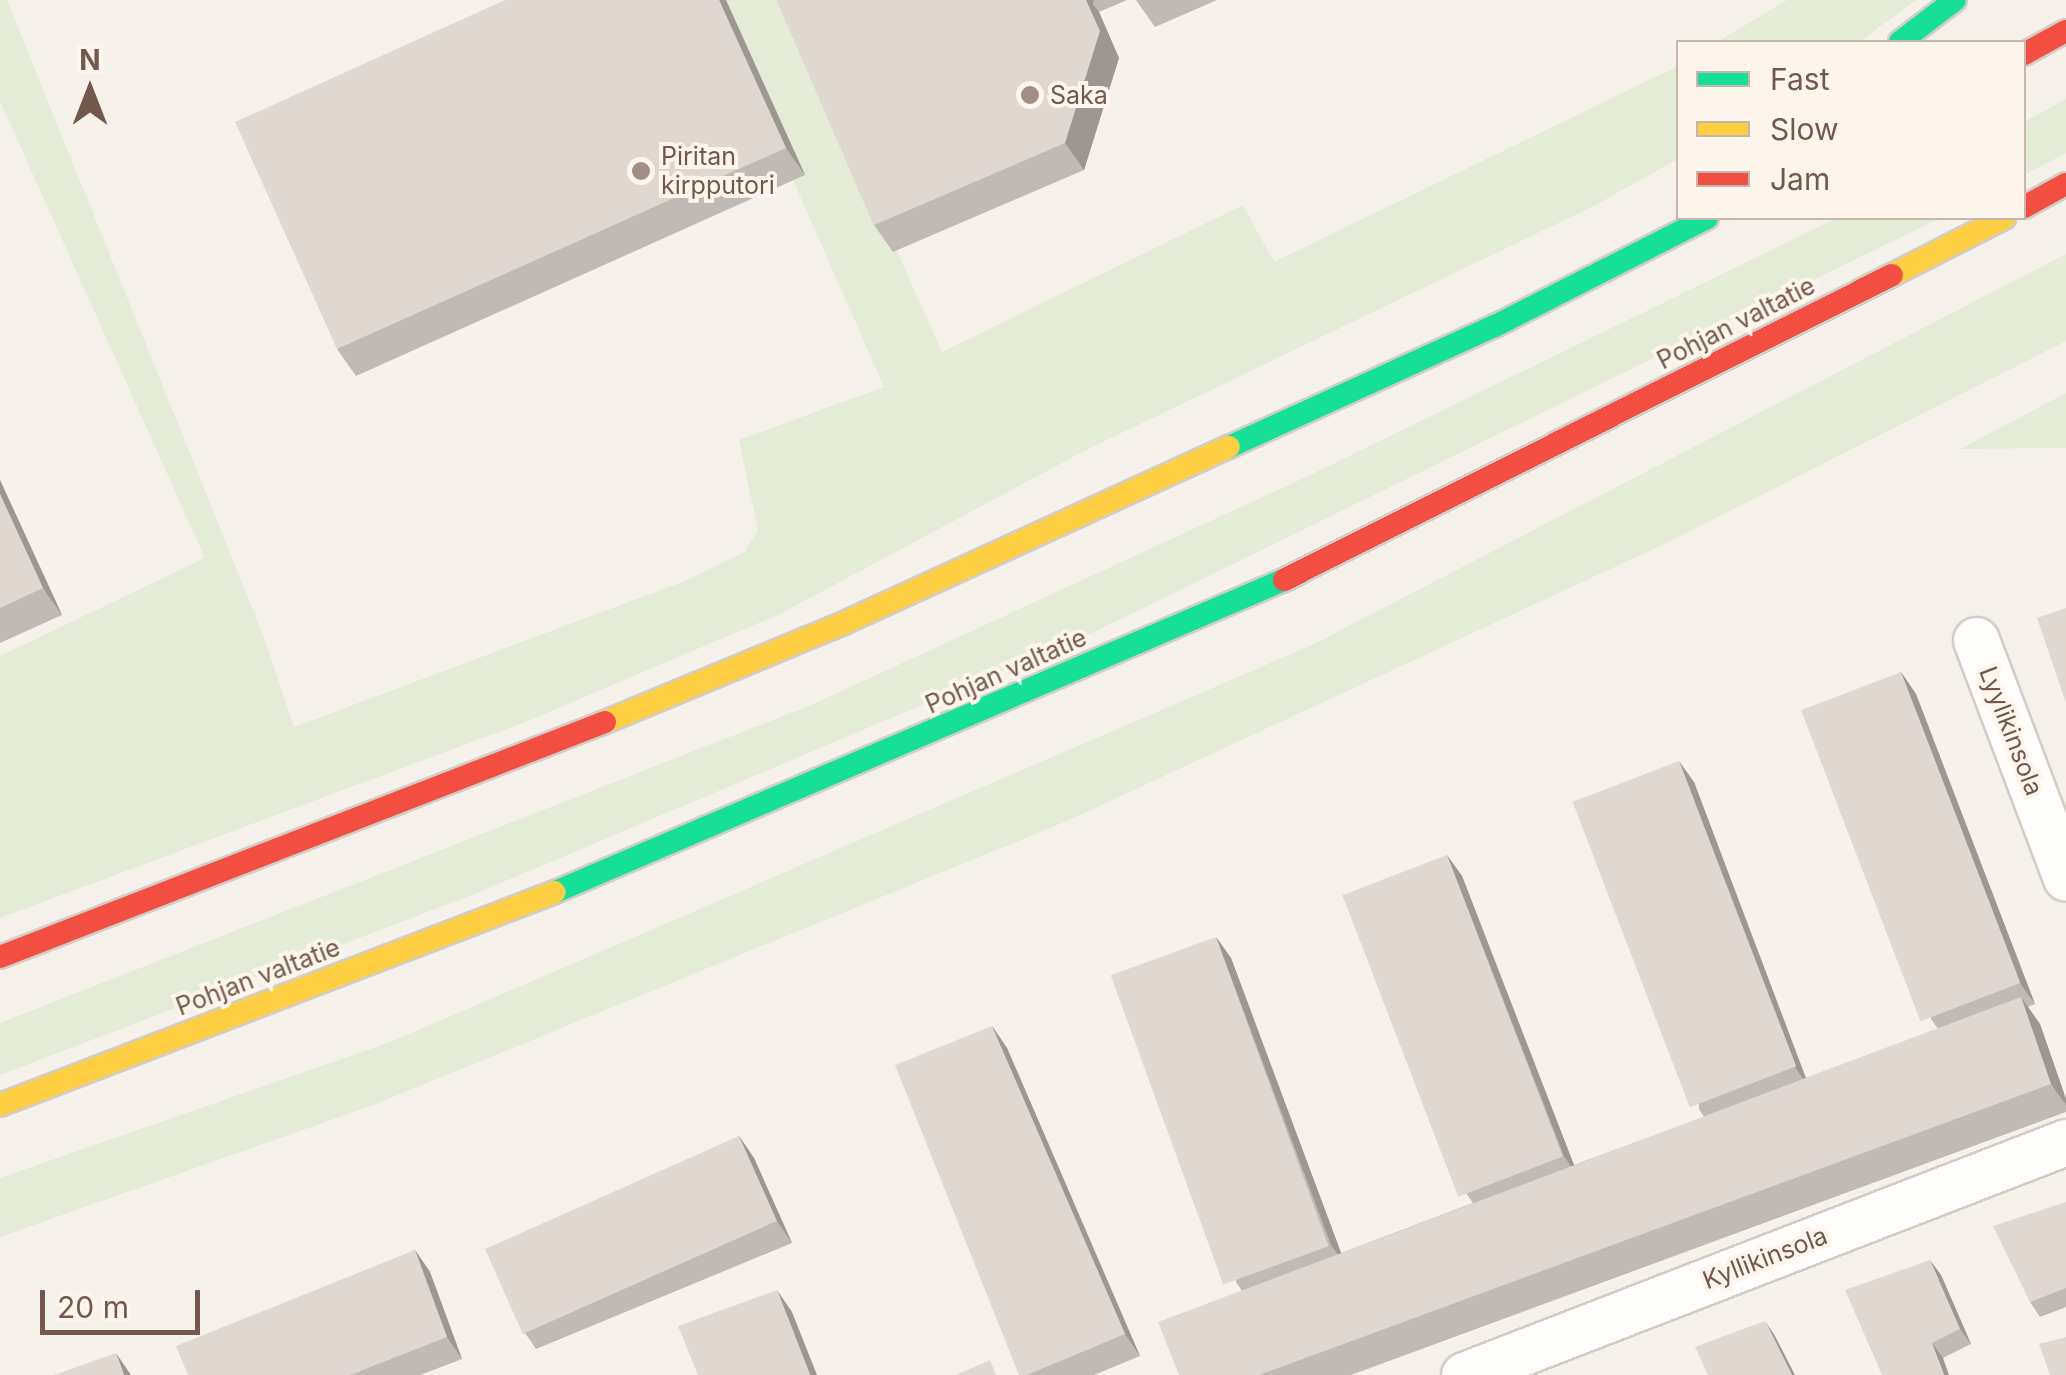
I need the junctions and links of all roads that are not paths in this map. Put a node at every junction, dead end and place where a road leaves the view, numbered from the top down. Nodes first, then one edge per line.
1 (1955, 0) edge
2 (2066, 30) edge
3 (1903, 40) edge
4 (2026, 53) edge
5 (2066, 184) edge
6 (2026, 206) edge
7 (1663, 211) dead end
8 (1703, 220) edge
9 (2000, 220) edge
10 (1495, 326) junction
11 (1976, 640) dead end
12 (2066, 878) edge
13 (0, 957) edge
14 (0, 1105) edge
15 (2066, 1142) edge
16 (1464, 1375) edge

1 - 3 highway
2 - 4 highway
5 - 6 highway
7 - 10 highway
8 - 10 highway
9 - 14 highway, Pohjan valtatie
10 - 13 highway
11 - 12 street, Lyylikinsola
15 - 16 street, Kyllikinsola

